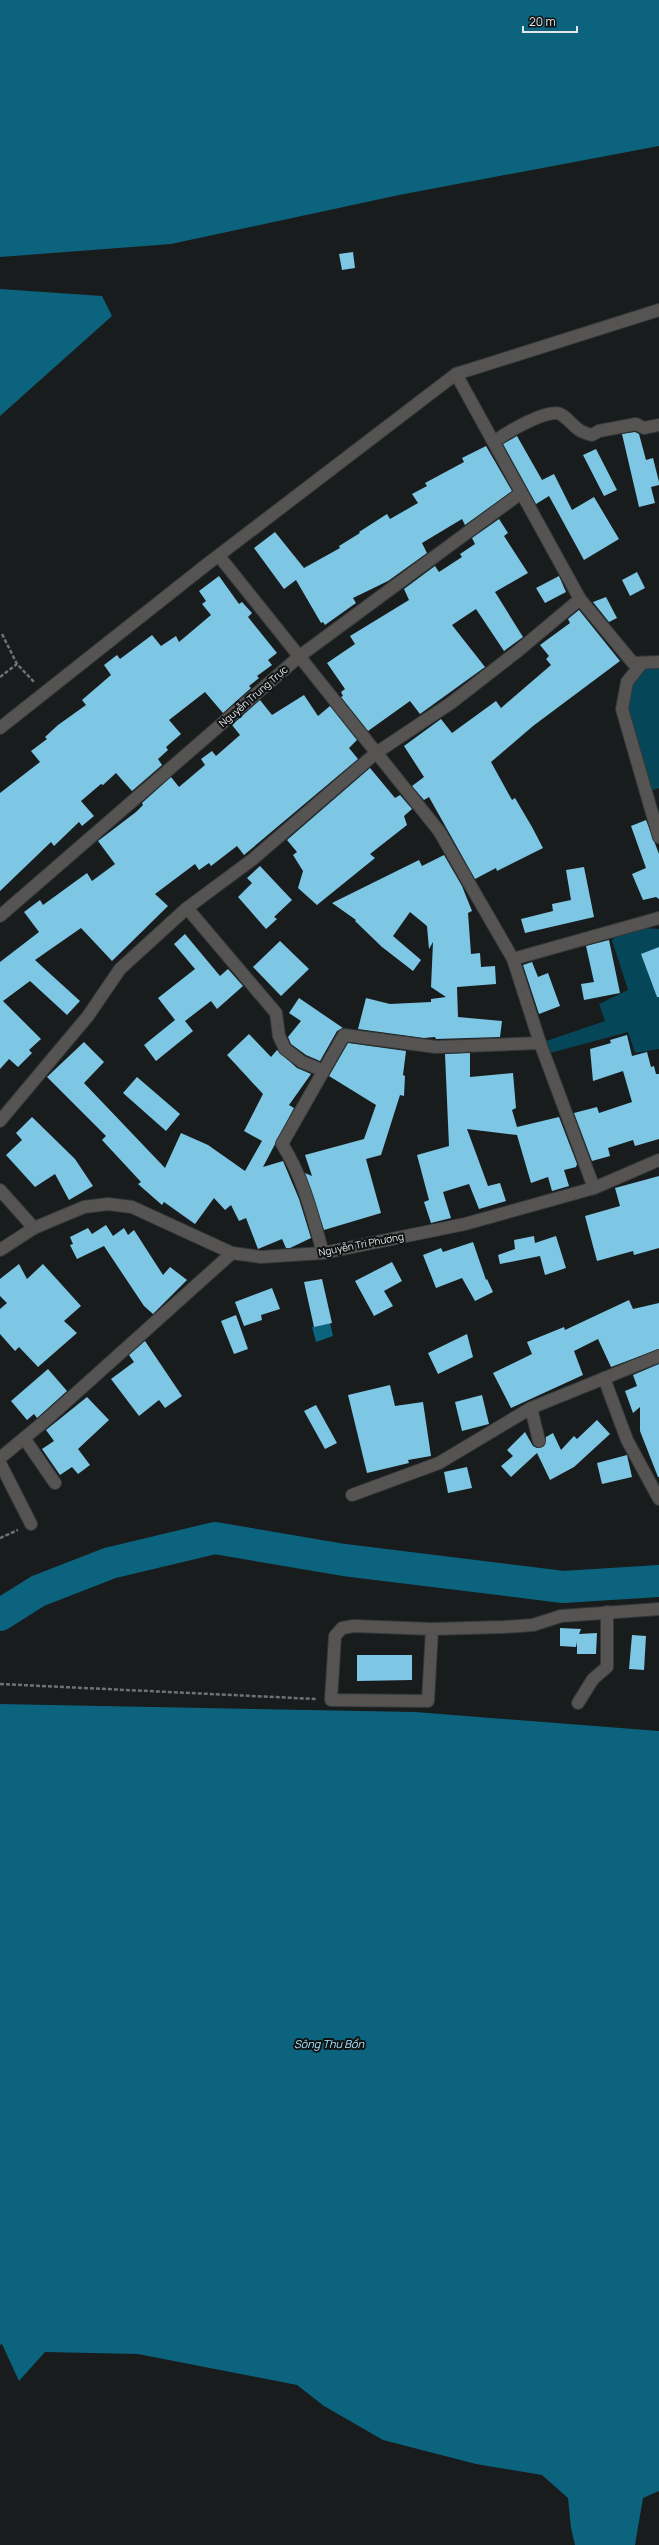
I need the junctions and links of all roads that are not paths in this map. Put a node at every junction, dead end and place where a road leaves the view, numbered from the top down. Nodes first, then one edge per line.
1 (659, 310) edge
2 (456, 374) junction
3 (659, 425) edge
4 (495, 441) junction
5 (521, 493) junction
6 (219, 556) junction
7 (580, 599) junction
8 (301, 655) junction
9 (659, 662) edge
10 (642, 663) junction
11 (0, 728) edge
12 (376, 753) junction
13 (659, 837) edge
14 (187, 908) junction
15 (0, 916) edge
16 (659, 918) edge
17 (513, 959) junction
18 (540, 1043) junction
19 (322, 1070) junction
20 (0, 1121) edge
21 (659, 1160) edge
22 (594, 1188) junction
23 (0, 1190) edge
24 (34, 1228) junction
25 (0, 1250) edge
26 (232, 1253) junction
27 (323, 1253) junction
28 (659, 1356) edge
29 (604, 1378) junction
30 (531, 1408) junction
31 (24, 1438) junction
32 (539, 1441) dead end
33 (0, 1458) edge
34 (0, 1463) edge
35 (55, 1483) dead end
36 (352, 1495) dead end
37 (659, 1498) edge
38 (31, 1524) road end
39 (659, 1609) edge
40 (607, 1612) junction
41 (432, 1629) junction
42 (578, 1703) dead end

1 - 2 street
2 - 4 street
2 - 6 street
3 - 4 street
4 - 5 street
5 - 7 street
5 - 8 street, Nguyễn Trung Trực
6 - 8 street
6 - 11 street
7 - 10 street
7 - 12 street
8 - 12 street
8 - 15 street, Nguyễn Trung Trực
9 - 10 street
10 - 13 street
12 - 14 street
12 - 17 street
14 - 19 street
14 - 20 street
16 - 17 street
17 - 18 street
18 - 19 street
18 - 22 street
19 - 27 street
21 - 22 street, Nguyễn Tri Phương
22 - 27 street, Nguyễn Tri Phương
23 - 24 street
24 - 25 street, Nguyễn Tri Phương
24 - 26 street, Nguyễn Tri Phương
26 - 27 street, Nguyễn Tri Phương
26 - 31 street
28 - 29 street
29 - 30 street
29 - 37 street
30 - 32 street
30 - 36 street
31 - 33 street
31 - 35 street
34 - 38 street
39 - 40 street
40 - 41 street
40 - 42 street
41 - 41 street

